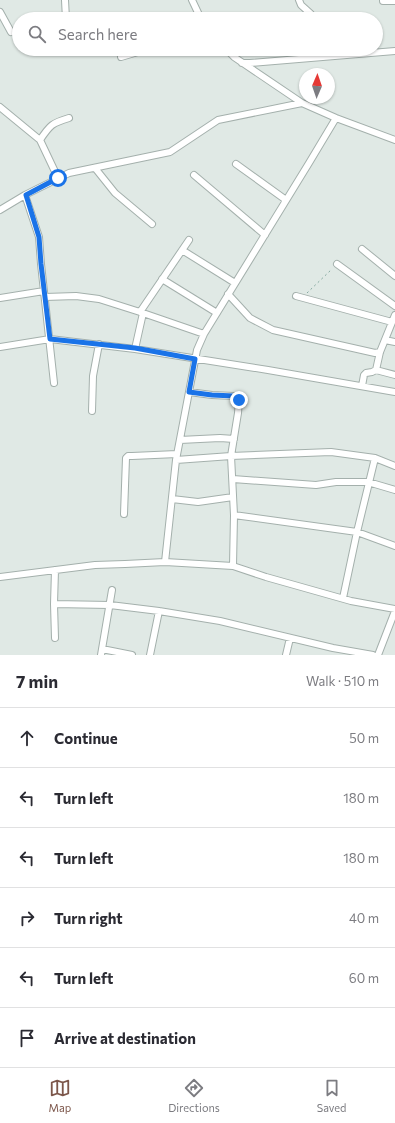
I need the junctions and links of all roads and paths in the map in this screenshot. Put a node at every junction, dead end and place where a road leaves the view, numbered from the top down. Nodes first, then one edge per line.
1 (65, 0) edge
2 (192, 0) edge
3 (299, 0) edge
4 (395, 0) edge
5 (383, 2) dead end
6 (0, 12) edge
7 (66, 12) edge
8 (198, 12) edge
9 (309, 12) edge
10 (11, 32) dead end
11 (395, 51) edge
12 (383, 52) edge
13 (127, 56) edge
14 (233, 56) edge
15 (335, 56) edge
16 (121, 58) dead end
17 (241, 62) junction
18 (299, 101) edge
19 (299, 104) edge
20 (304, 104) edge
21 (0, 107) edge
22 (70, 118) dead end
23 (336, 118) junction
24 (40, 140) junction
25 (395, 140) edge
26 (236, 164) dead end
27 (95, 168) junction
28 (194, 175) dead end
29 (58, 178) junction
30 (26, 195) junction
31 (286, 200) junction
32 (0, 210) edge
33 (152, 224) dead end
34 (265, 235) junction
35 (189, 240) dead end
36 (362, 249) dead end
37 (182, 250) junction
38 (337, 264) joint
39 (395, 276) edge
40 (162, 279) junction
41 (236, 282) junction
42 (45, 294) junction
43 (228, 294) junction
44 (296, 296) dead end
45 (0, 298) edge
46 (303, 298) junction
47 (395, 306) edge
48 (142, 312) junction
49 (217, 313) junction
50 (395, 315) edge
51 (392, 322) junction
52 (204, 334) junction
53 (50, 339) junction
54 (385, 340) junction
55 (395, 342) edge
56 (99, 344) junction
57 (0, 347) edge
58 (135, 348) junction
59 (380, 352) junction
60 (195, 359) junction
61 (376, 370) junction
62 (395, 375) edge
63 (54, 383) dead end
64 (362, 386) junction
65 (189, 392) junction
66 (395, 392) edge
67 (92, 412) dead end
68 (234, 439) junction
69 (180, 440) junction
70 (231, 456) junction
71 (176, 457) junction
72 (375, 458) junction
73 (395, 466) edge
74 (233, 479) junction
75 (368, 482) junction
76 (395, 490) edge
77 (233, 497) junction
78 (172, 499) junction
79 (124, 514) dead end
80 (234, 515) junction
81 (357, 532) junction
82 (395, 546) edge
83 (165, 562) junction
84 (233, 566) junction
85 (55, 570) junction
86 (0, 577) edge
87 (112, 590) dead end
88 (343, 598) junction
89 (54, 604) junction
90 (110, 605) junction
91 (395, 610) edge
92 (159, 611) junction
93 (55, 638) dead end
94 (290, 638) junction
95 (333, 648) junction
96 (101, 652) edge
97 (132, 655) edge
98 (150, 655) edge
99 (286, 655) edge
100 (330, 655) edge
101 (373, 655) edge
102 (378, 655) edge

1 - 7 street
2 - 8 street
3 - 9 street
4 - 5 street
6 - 10 street
11 - 12 street
13 - 16 street
14 - 17 street
15 - 17 street
17 - 18 street
19 - 27 street
20 - 23 street
21 - 24 street
22 - 24 street
23 - 25 street
23 - 31 street
24 - 29 street
26 - 31 street
27 - 29 street
27 - 33 street
28 - 34 street
29 - 30 street
30 - 32 street
30 - 42 street
31 - 34 street
34 - 41 street
35 - 37 street
36 - 39 street
37 - 40 street
37 - 41 street
38 - 46 path
38 - 47 street
40 - 48 street
40 - 49 street
41 - 43 street
42 - 45 street
42 - 48 street
42 - 53 street
43 - 49 street
43 - 59 street
44 - 46 street
46 - 51 street
48 - 52 street
48 - 58 street
49 - 52 street
50 - 51 street
51 - 54 street
52 - 60 street
53 - 56 street
53 - 57 street
53 - 63 street
54 - 55 street
54 - 59 street
56 - 58 street
56 - 67 street
58 - 60 street
59 - 61 street
60 - 64 street
60 - 65 street
61 - 62 street
61 - 64 street
64 - 66 street
65 - 68 street
65 - 69 street
68 - 69 street
68 - 70 street
69 - 71 street
70 - 71 street
70 - 72 street
70 - 74 street
71 - 78 street
71 - 79 street
72 - 73 street
72 - 75 street
74 - 75 street
74 - 77 street
75 - 76 street
75 - 81 street
77 - 78 street
77 - 80 street
78 - 83 street
80 - 81 street
80 - 84 street
81 - 82 street
81 - 88 street
83 - 84 street
83 - 85 street
84 - 88 street
85 - 86 street
85 - 89 street
87 - 90 street
88 - 91 street
89 - 90 street
89 - 93 street
90 - 92 street
90 - 96 street
91 - 102 street
92 - 94 street
92 - 98 street
94 - 95 street
94 - 99 street
95 - 100 street
95 - 101 street
96 - 97 street

